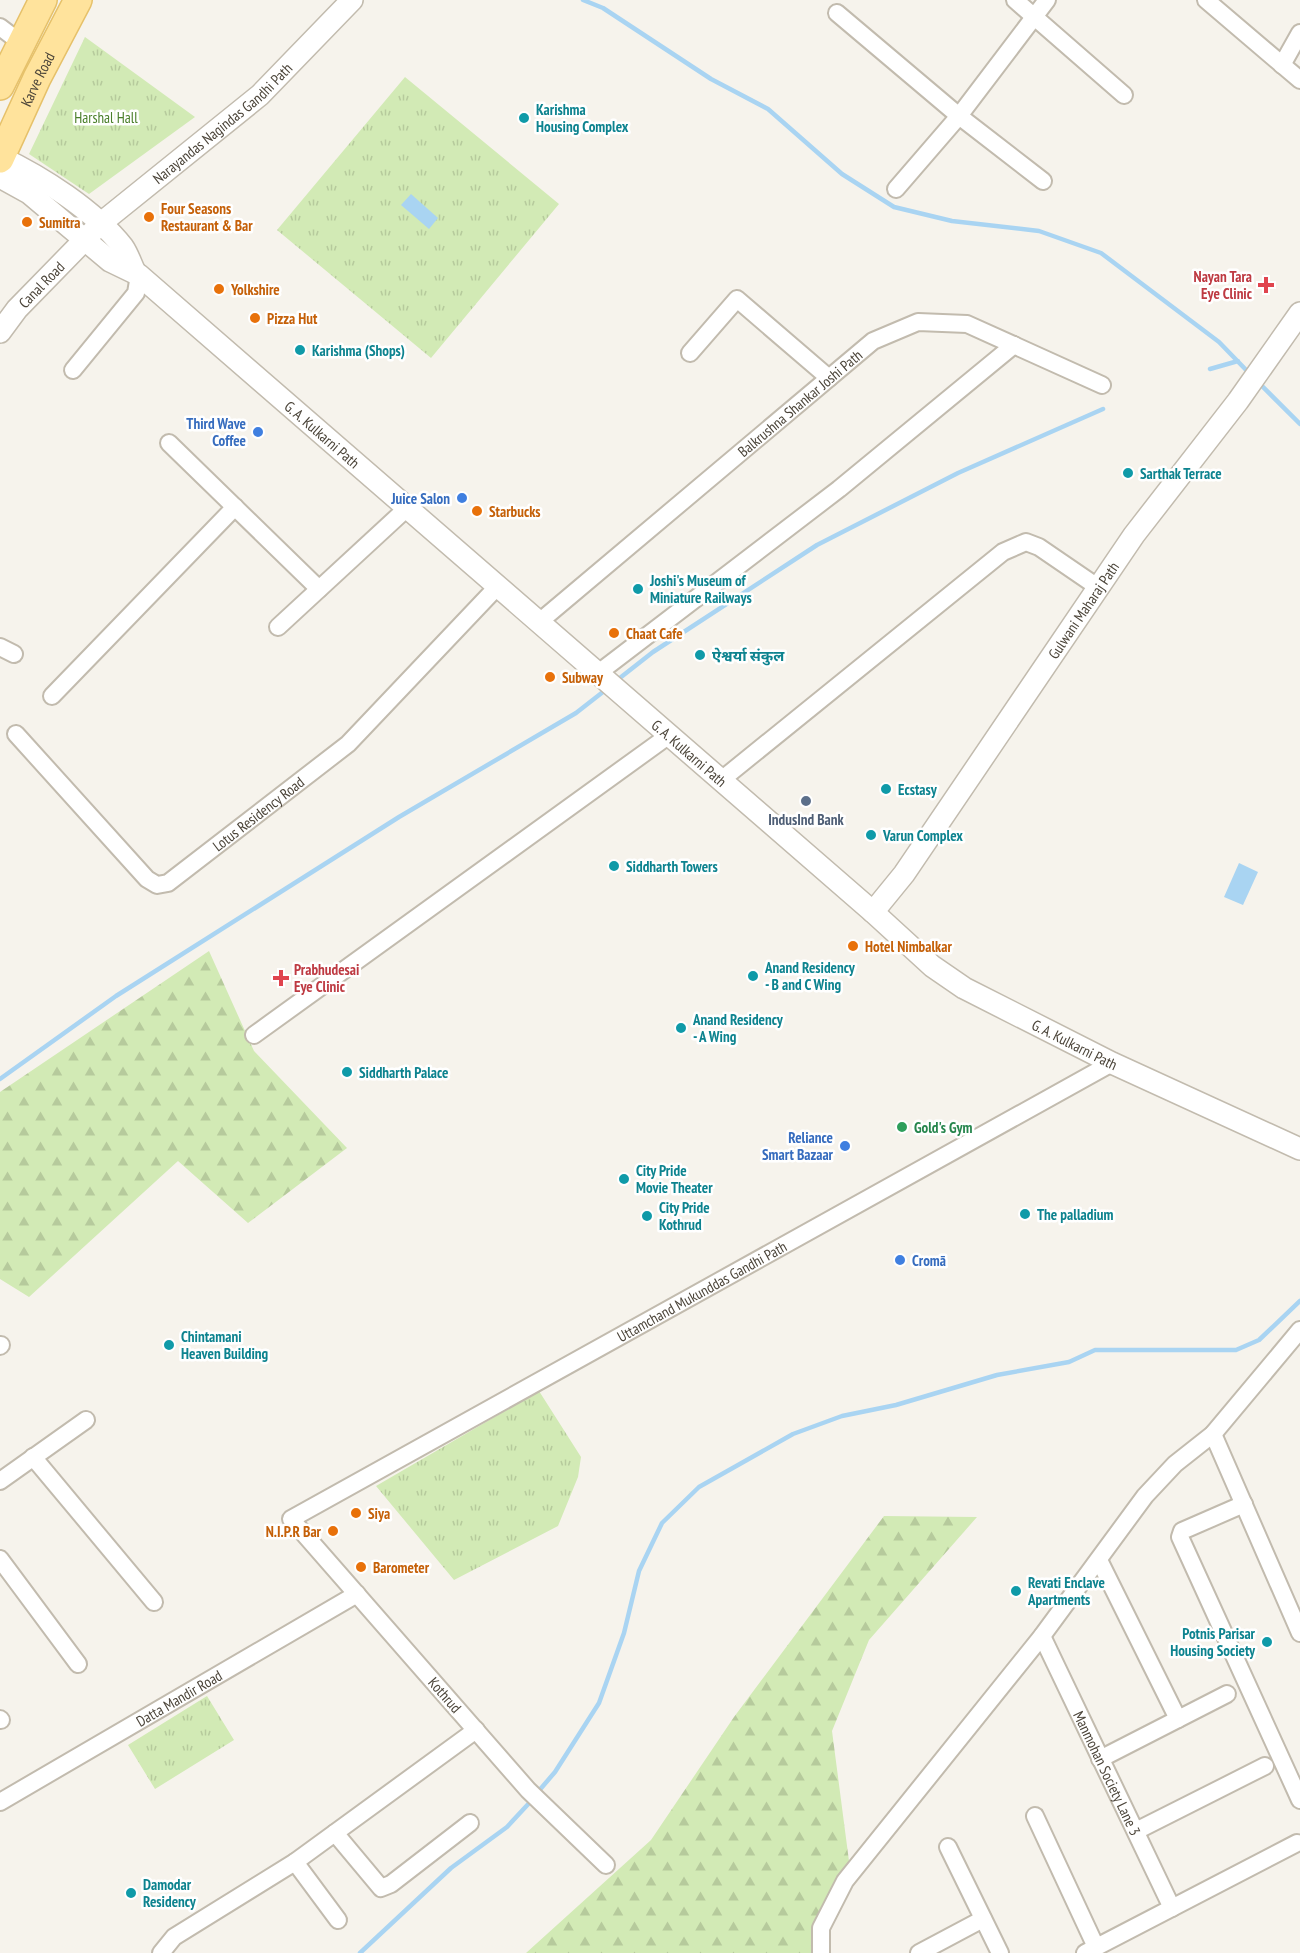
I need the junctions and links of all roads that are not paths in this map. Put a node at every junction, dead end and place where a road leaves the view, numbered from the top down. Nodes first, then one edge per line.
1 (43, 0) edge
2 (78, 0) edge
3 (352, 0) edge
4 (1015, 0) edge
5 (1047, 0) edge
6 (1206, 0) edge
7 (837, 13) dead end
8 (1034, 17) junction
9 (1300, 33) edge
10 (10, 35) edge
11 (1282, 65) junction
12 (1300, 80) edge
13 (0, 86) edge
14 (1124, 95) dead end
15 (959, 116) junction
16 (0, 162) edge
17 (1043, 181) dead end
18 (896, 189) dead end
19 (92, 231) junction
20 (137, 273) junction
21 (1300, 313) edge
22 (0, 332) edge
23 (1014, 345) junction
24 (690, 353) dead end
25 (73, 370) dead end
26 (829, 378) junction
27 (1101, 385) dead end
28 (169, 443) dead end
29 (235, 507) junction
30 (407, 508) junction
31 (497, 587) junction
32 (1099, 588) junction
33 (320, 589) junction
34 (538, 623) junction
35 (278, 627) dead end
36 (597, 674) junction
37 (52, 696) dead end
38 (16, 734) dead end
39 (668, 736) junction
40 (720, 781) junction
41 (873, 912) junction
42 (254, 1035) dead end
43 (1112, 1063) junction
44 (1300, 1149) edge
45 (1300, 1330) edge
46 (86, 1420) dead end
47 (1213, 1434) junction
48 (33, 1457) junction
49 (0, 1481) edge
50 (1244, 1504) junction
51 (291, 1519) joint
52 (0, 1559) edge
53 (1099, 1560) junction
54 (357, 1594) junction
55 (154, 1602) dead end
56 (1300, 1633) edge
57 (1042, 1636) junction
58 (78, 1664) dead end
59 (1227, 1694) dead end
60 (1178, 1719) junction
61 (476, 1730) junction
62 (1100, 1759) junction
63 (1265, 1766) dead end
64 (1300, 1800) edge
65 (0, 1802) edge
66 (1035, 1816) dead end
67 (470, 1823) dead end
68 (1136, 1831) junction
69 (335, 1833) junction
70 (1297, 1843) dead end
71 (948, 1847) dead end
72 (295, 1862) junction
73 (606, 1865) dead end
74 (1173, 1908) junction
75 (983, 1919) junction
76 (338, 1920) dead end
77 (1090, 1950) edge
78 (161, 1953) edge
79 (821, 1953) edge
80 (919, 1953) edge
81 (1000, 1953) edge

1 - 10 main road, Karve Road
2 - 16 main road, Karve Road
3 - 19 street, Narayandas Nagindas Gandhi Path
4 - 8 street
5 - 8 street
6 - 11 street
7 - 15 street
8 - 14 street
8 - 15 street
9 - 11 street
10 - 13 main road, Karve Road
11 - 12 street
15 - 17 street
15 - 18 street
16 - 19 street, G. A. Kulkarni Path
19 - 20 street, G. A. Kulkarni Path
19 - 22 street, Canal Road
20 - 25 street
20 - 30 street, G. A. Kulkarni Path
21 - 32 street, Gulwani Maharaj Path
23 - 26 street, Balkrushna Shankar Joshi Path
23 - 27 street, Balkrushna Shankar Joshi Path
23 - 36 street
24 - 26 street
26 - 34 street, Balkrushna Shankar Joshi Path
28 - 29 street
29 - 33 street
29 - 37 street
30 - 31 street, G. A. Kulkarni Path
30 - 33 street
31 - 34 street, G. A. Kulkarni Path
31 - 38 street, Lotus Residency Road
32 - 40 street
32 - 41 street, Gulwani Maharaj Path
33 - 35 street
34 - 36 street, G. A. Kulkarni Path
36 - 39 street, G. A. Kulkarni Path
39 - 40 street, G. A. Kulkarni Path
39 - 42 street
40 - 41 street, G. A. Kulkarni Path
41 - 43 street, G. A. Kulkarni Path
43 - 44 street, G. A. Kulkarni Path
43 - 51 street, Uttamchand Mukunddas Gandhi Path
45 - 47 street
46 - 48 street
47 - 50 street
47 - 53 street
48 - 49 street
48 - 55 street
50 - 56 street
50 - 64 street
51 - 54 street, Kothrud
52 - 58 street
53 - 57 street
53 - 60 street
54 - 61 street, Kothrud
54 - 65 street, Datta Mandir Road
57 - 62 street, Manmohan Society Lane 3
57 - 79 street
59 - 60 street
60 - 62 street
61 - 69 street
61 - 73 street, Kothrud
62 - 68 street, Manmohan Society Lane 3
63 - 68 street
66 - 77 street
67 - 69 street
68 - 74 street, Manmohan Society Lane 3
69 - 72 street
70 - 74 street
71 - 75 street
72 - 76 street
72 - 78 street
74 - 77 street
75 - 80 street
75 - 81 street

